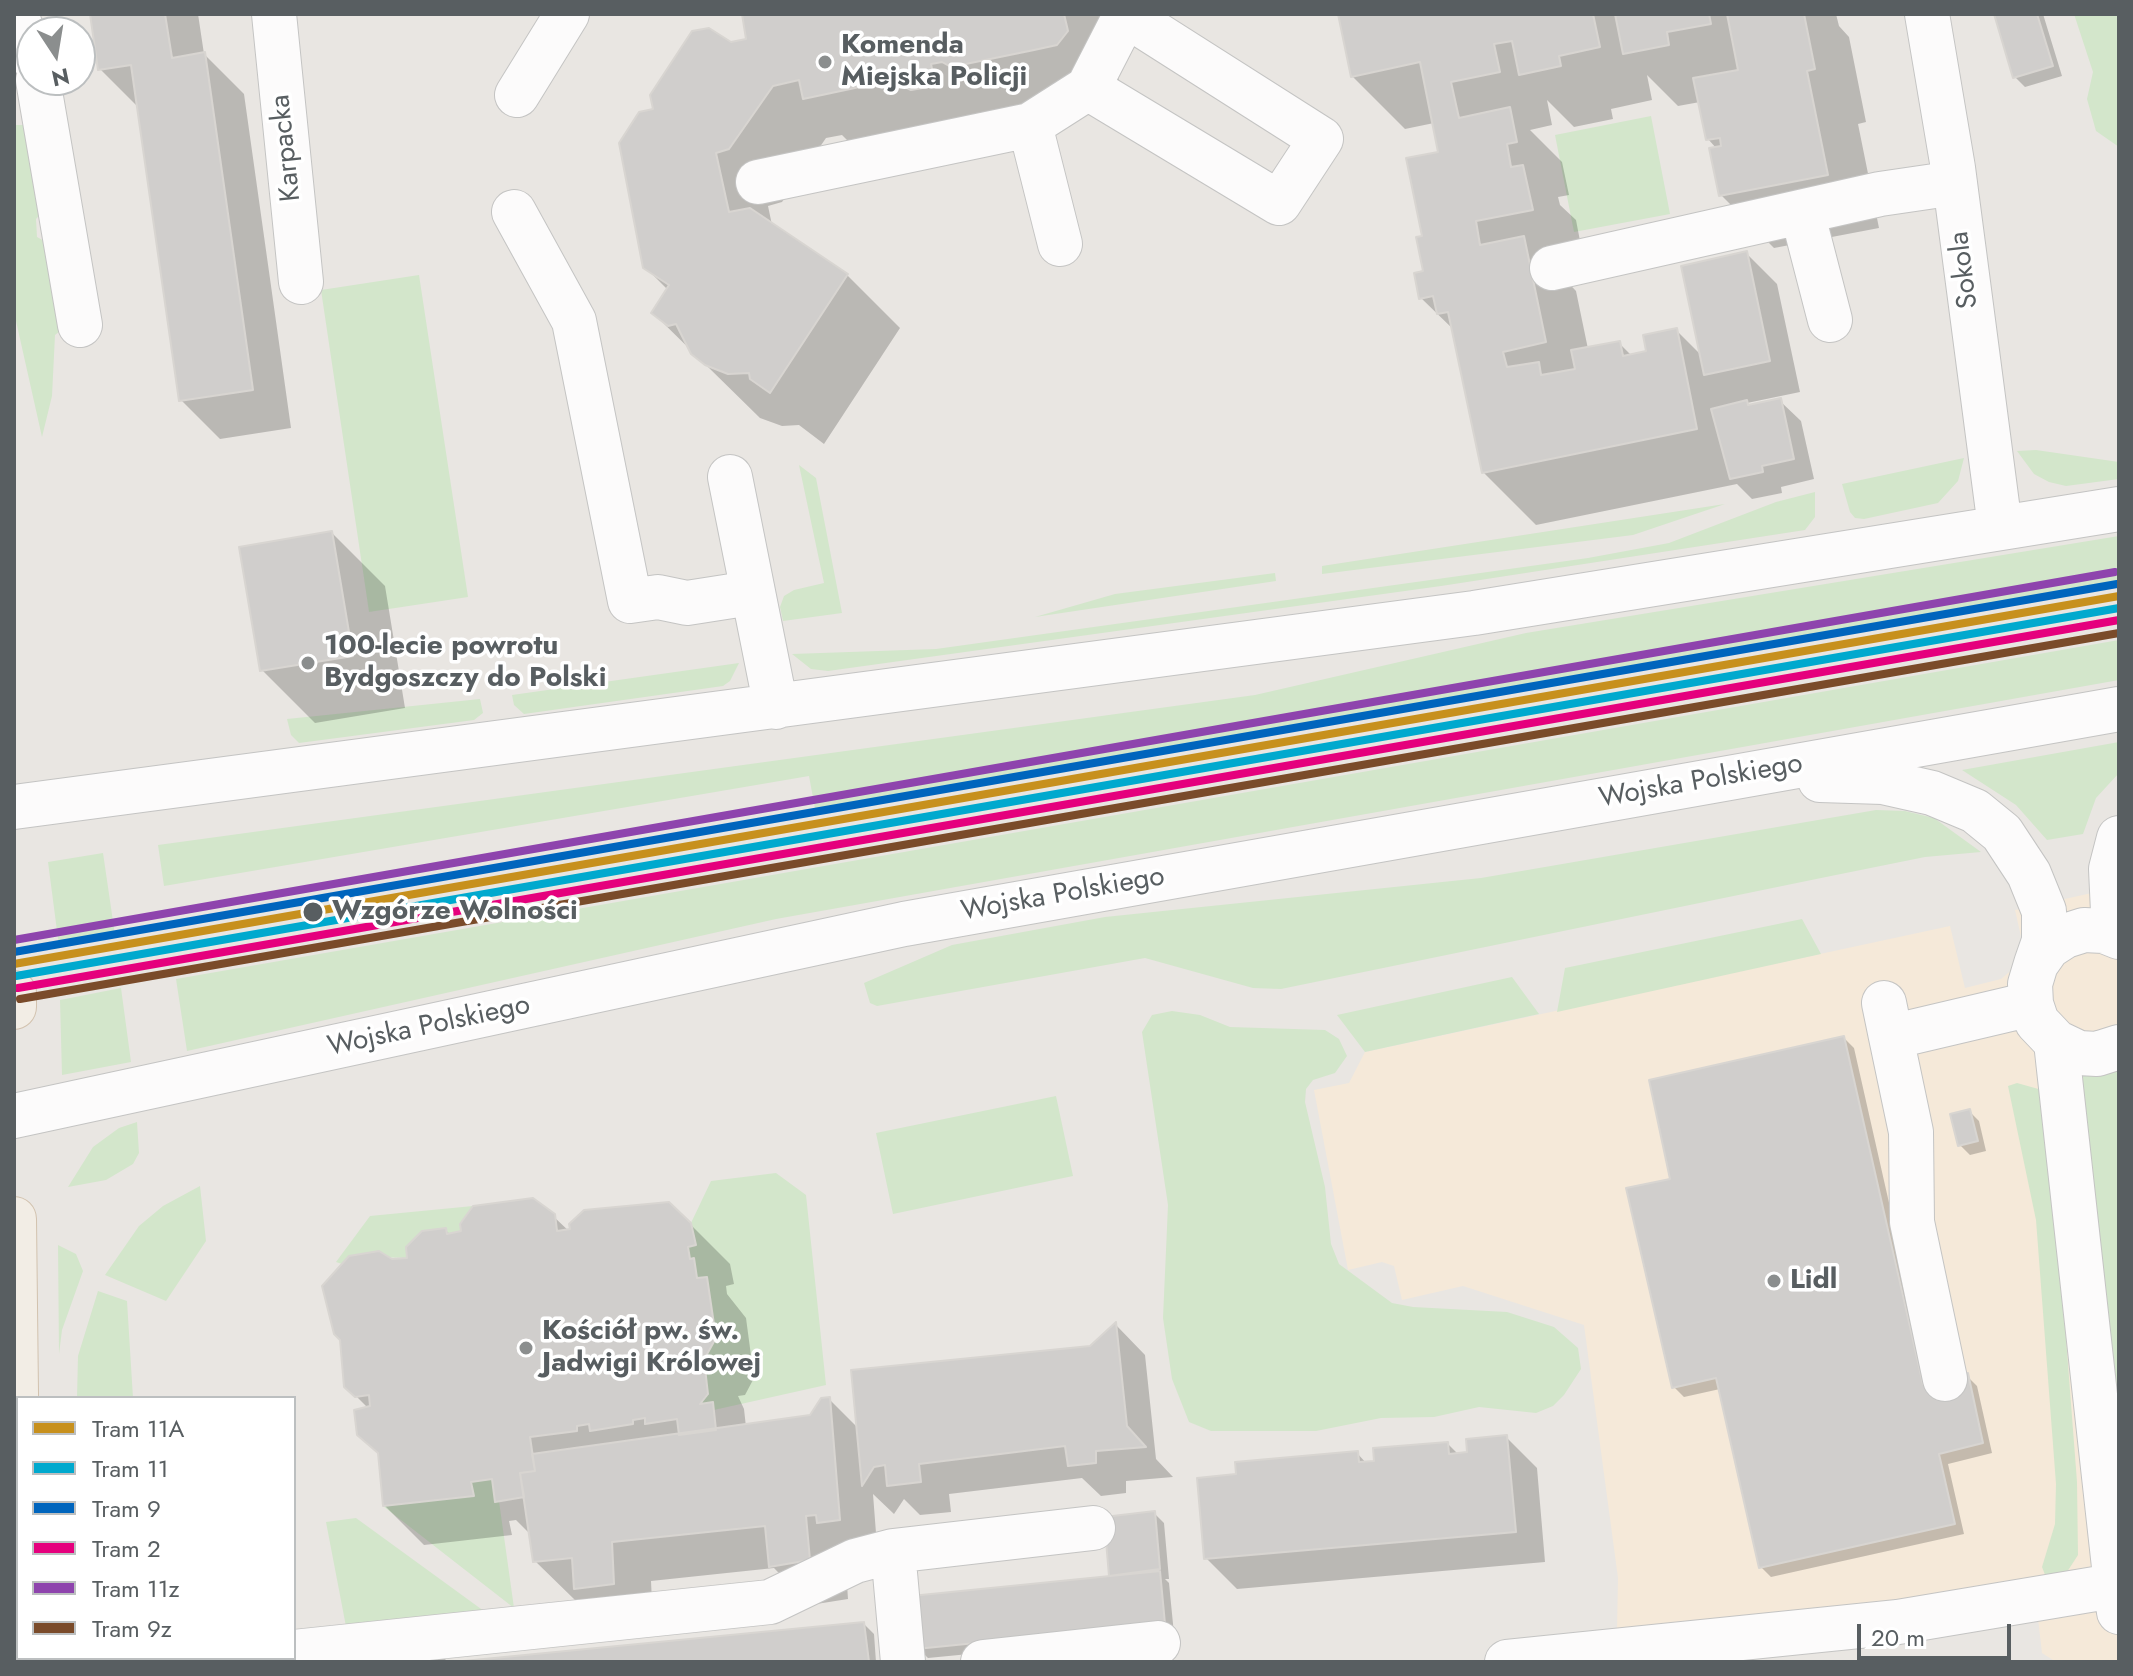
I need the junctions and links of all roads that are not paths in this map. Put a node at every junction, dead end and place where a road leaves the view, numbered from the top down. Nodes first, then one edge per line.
1 (274, 14) edge
2 (567, 14) edge
3 (1927, 14) edge
4 (1126, 15) edge
5 (1088, 88) junction
6 (517, 95) dead end
7 (41, 96) edge
8 (1030, 125) junction
9 (758, 182) dead end
10 (1955, 183) junction
11 (514, 212) dead end
12 (1802, 212) junction
13 (1060, 244) dead end
14 (1552, 268) dead end
15 (301, 282) dead end
16 (1830, 320) dead end
17 (80, 325) dead end
18 (730, 477) dead end
19 (2119, 509) edge
20 (2000, 527) junction
21 (751, 593) junction
22 (776, 707) junction
23 (2119, 709) edge
24 (1734, 776) junction
25 (14, 807) edge
26 (2119, 838) edge
27 (2119, 928) edge
28 (2119, 937) edge
29 (2034, 984) junction
30 (14, 993) edge
31 (14, 1007) edge
32 (2056, 1042) junction
33 (2119, 1047) edge
34 (14, 1116) edge
35 (14, 1219) edge
36 (1945, 1379) dead end
37 (16, 1396) edge
38 (1093, 1528) dead end
39 (893, 1551) junction
40 (2117, 1594) edge
41 (1158, 1643) dead end
42 (296, 1652) edge
43 (903, 1662) edge
44 (983, 1662) edge
45 (1507, 1662) edge

1 - 15 street, Karpacka
2 - 6 street
3 - 10 street, Sokola
4 - 5 street
4 - 5 street
5 - 8 street
7 - 17 street
8 - 9 street
8 - 13 street
10 - 12 street
10 - 20 street, Sokola
11 - 21 street
12 - 14 street
12 - 16 street
18 - 21 street
19 - 20 street
20 - 22 street
21 - 22 street
22 - 25 street
23 - 24 street, Wojska Polskiego
24 - 29 street
24 - 34 street, Wojska Polskiego
26 - 27 street
28 - 29 street
29 - 32 street
29 - 36 street
30 - 31 main road
32 - 33 street
32 - 40 street
35 - 37 main road
38 - 39 street
39 - 42 street
39 - 43 street
40 - 45 street
41 - 44 street

